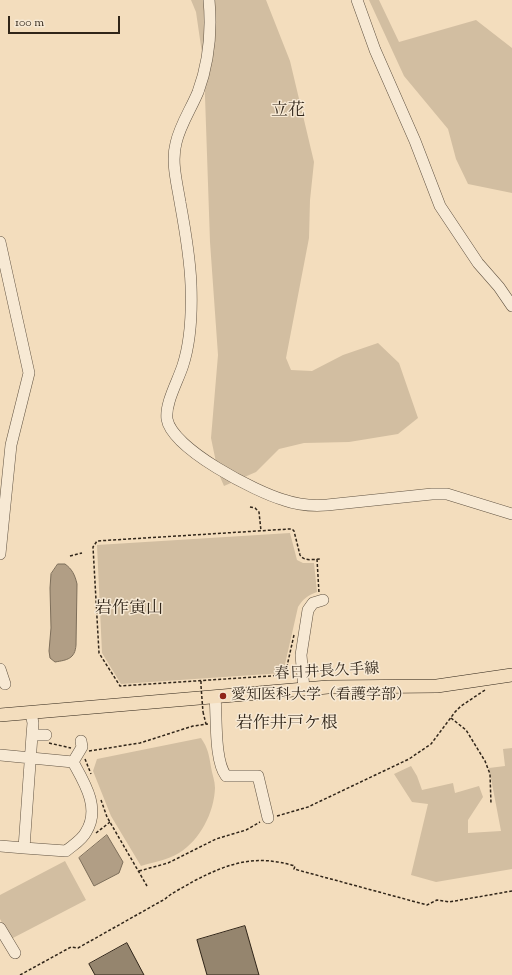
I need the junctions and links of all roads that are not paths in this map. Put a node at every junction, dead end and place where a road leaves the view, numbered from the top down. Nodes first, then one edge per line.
1 (209, 0) edge
2 (357, 0) edge
3 (0, 242) edge
4 (512, 306) edge
5 (512, 514) edge
6 (0, 554) edge
7 (319, 598) road end
8 (0, 669) edge
9 (512, 675) edge
10 (5, 684) dead end
11 (304, 689) junction
12 (216, 697) junction
13 (31, 713) junction
14 (0, 716) edge
15 (32, 735) junction
16 (46, 735) dead end
17 (83, 746) road end
18 (0, 755) edge
19 (31, 758) junction
20 (73, 762) junction
21 (268, 818) road end
22 (0, 846) edge
23 (24, 848) junction
24 (0, 928) edge
25 (15, 953) dead end

1 - 5 street
2 - 4 street
3 - 6 street
7 - 11 street
8 - 10 street
9 - 11 main road, 春日井長久手線
11 - 12 main road, 春日井長久手線
12 - 13 main road, 春日井長久手線
12 - 21 street
13 - 14 main road, 春日井長久手線
13 - 15 street
15 - 16 street
15 - 19 street
17 - 20 street
18 - 19 street
19 - 20 street
19 - 23 street
20 - 23 street
22 - 23 street
24 - 25 street

